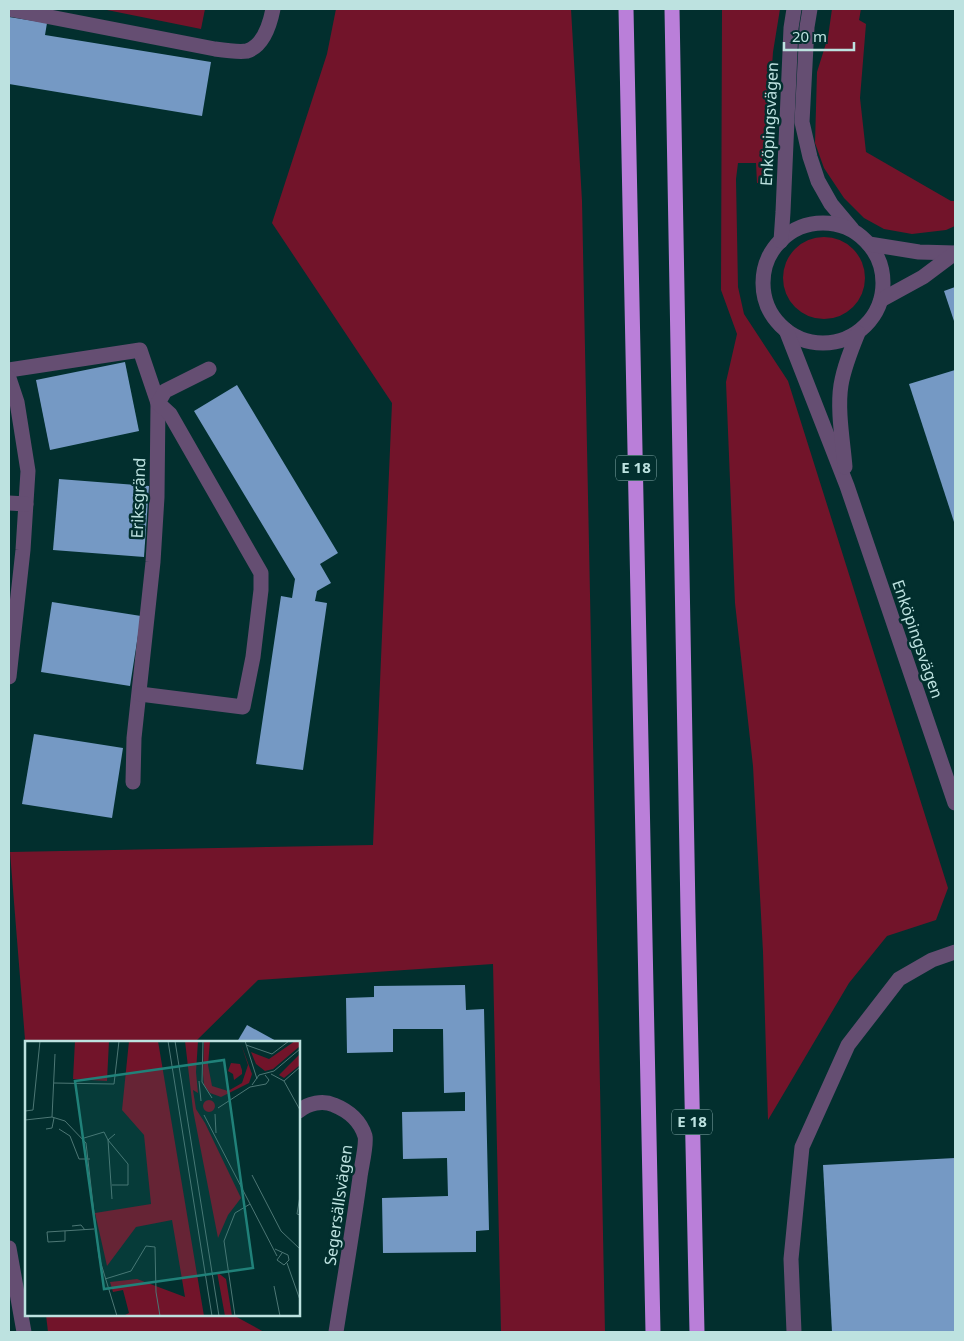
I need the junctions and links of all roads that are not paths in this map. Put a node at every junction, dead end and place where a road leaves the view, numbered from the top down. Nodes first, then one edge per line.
1 (9, 9) edge
2 (273, 9) edge
3 (672, 9) edge
4 (676, 9) edge
5 (794, 9) edge
6 (810, 9) edge
7 (626, 14) edge
8 (672, 36) junction
9 (853, 231) junction
10 (781, 241) junction
11 (869, 244) junction
12 (955, 253) edge
13 (881, 300) junction
14 (786, 330) junction
15 (858, 332) junction
16 (209, 369) dead end
17 (9, 370) edge
18 (9, 378) edge
19 (158, 403) junction
20 (847, 486) junction
21 (9, 502) edge
22 (26, 504) junction
23 (9, 677) edge
24 (140, 694) junction
25 (133, 782) dead end
26 (955, 802) edge
27 (955, 952) edge
28 (300, 1110) edge
29 (9, 1248) edge
30 (20, 1277) edge
31 (24, 1332) edge
32 (336, 1332) edge
33 (653, 1332) edge
34 (697, 1332) edge
35 (794, 1332) edge

1 - 2 street
3 - 8 highway, E 18
4 - 8 highway
5 - 10 street, Enköpingsvägen
6 - 9 street, Enköpingsvägen
7 - 33 highway, E 18
8 - 34 highway, E 18
9 - 10 street
9 - 11 street
10 - 14 street
11 - 12 street
11 - 13 street
12 - 13 street
13 - 15 street
14 - 15 street
14 - 20 street, Enköpingsvägen
15 - 20 street, Enköpingsvägen
16 - 19 street
17 - 19 street, Eriksgränd
18 - 22 street
19 - 24 street, Eriksgränd
19 - 24 street
20 - 26 street, Enköpingsvägen
21 - 22 street
22 - 23 street
24 - 25 street, Eriksgränd
27 - 35 street
28 - 32 street, Segersällsvägen
29 - 30 street
30 - 31 street

